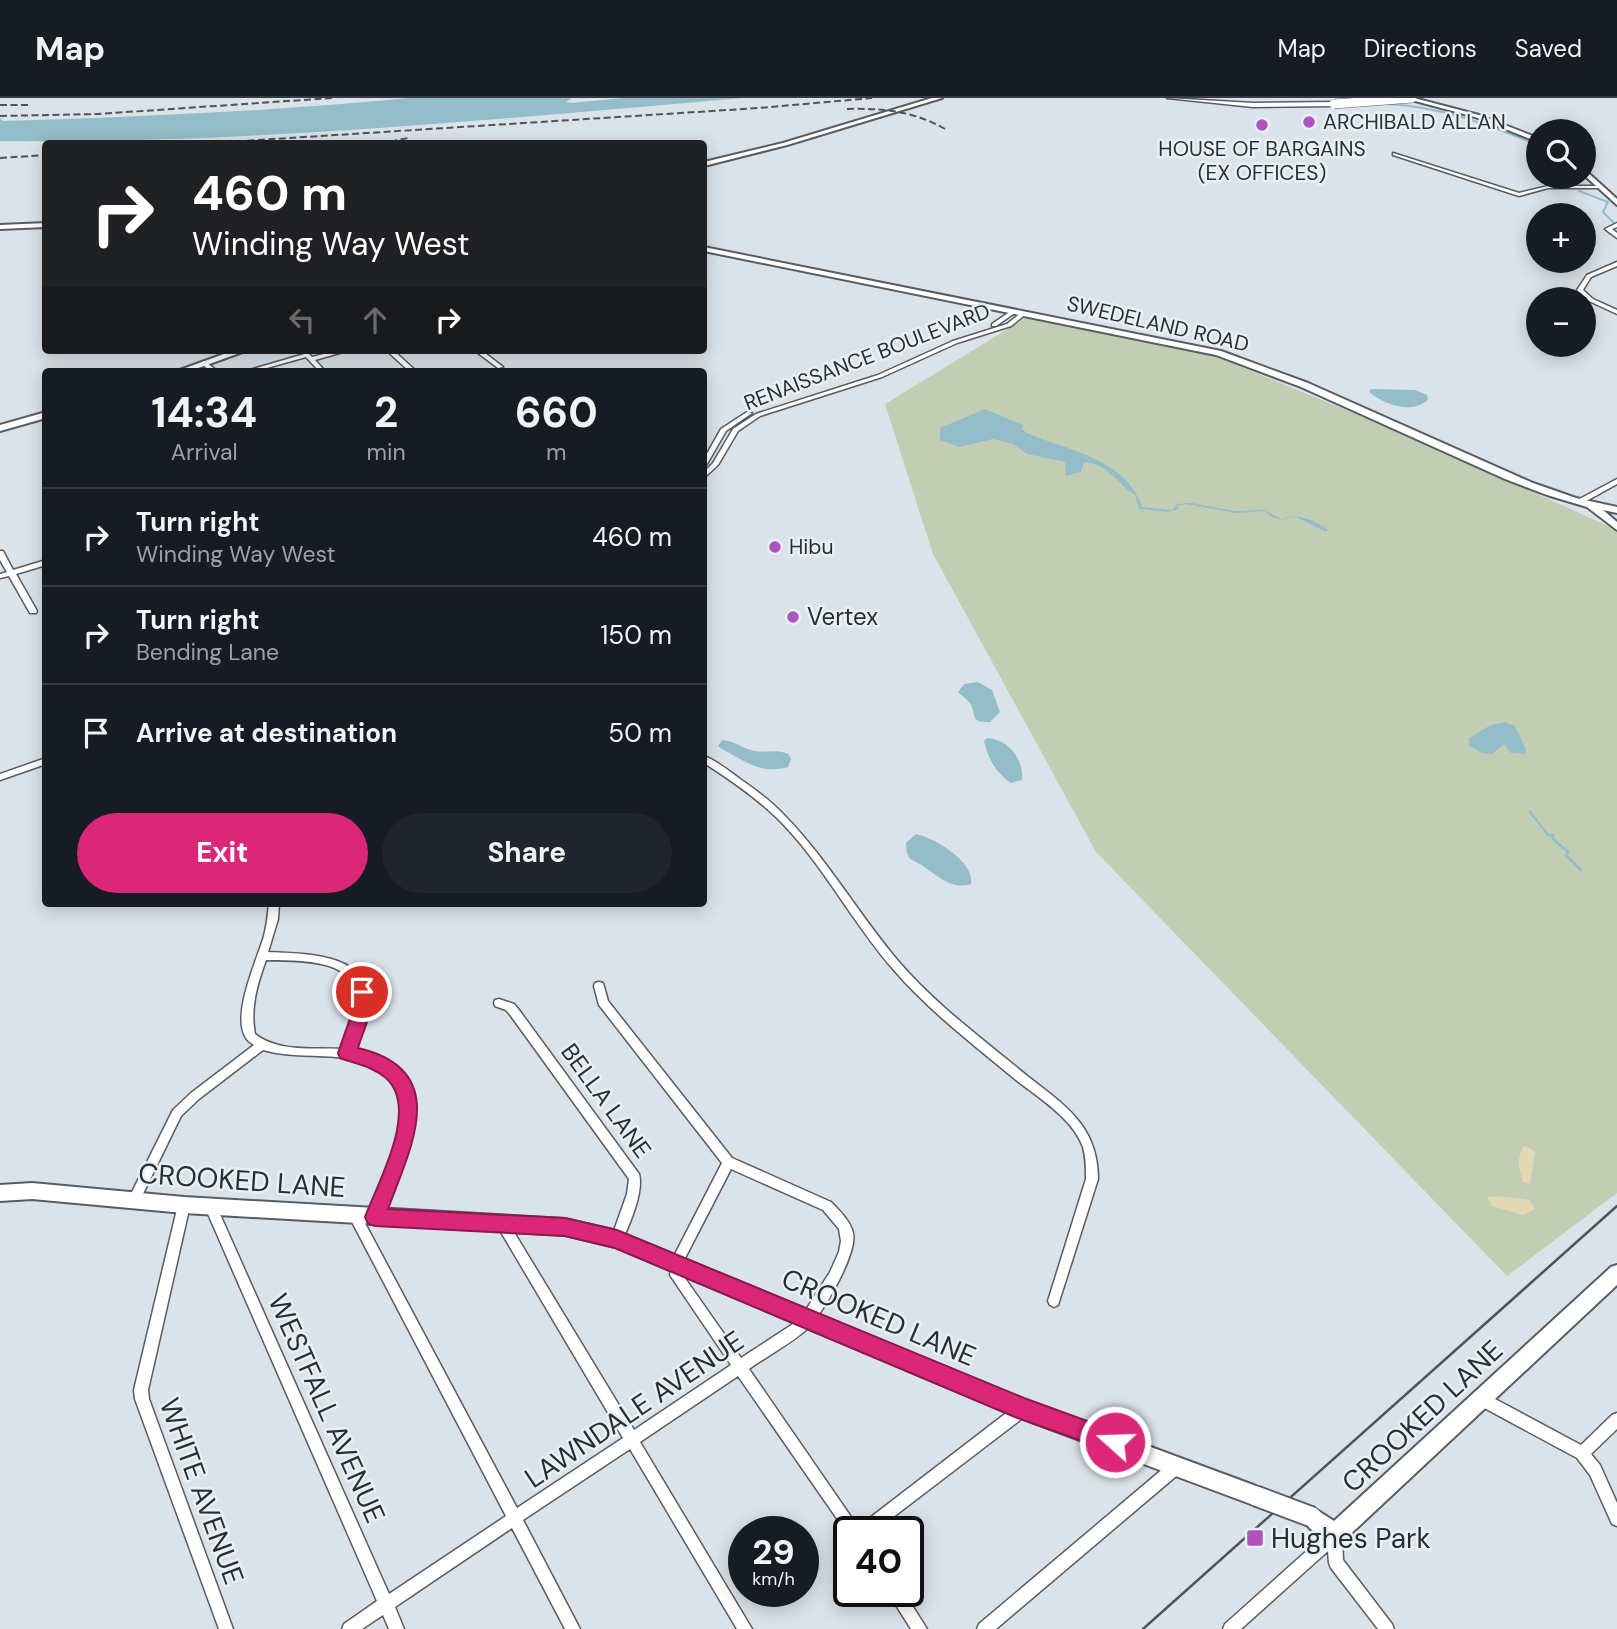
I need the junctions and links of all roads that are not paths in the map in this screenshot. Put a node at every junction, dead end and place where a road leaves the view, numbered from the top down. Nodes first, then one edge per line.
1 (939, 98) edge
2 (1171, 98) edge
3 (1241, 98) edge
4 (1410, 98) edge
5 (1319, 99) edge
6 (1335, 101) edge
7 (1526, 135) edge
8 (1395, 154) dead end
9 (707, 163) edge
10 (1596, 185) edge
11 (1598, 187) junction
12 (1617, 203) edge
13 (42, 225) edge
14 (1615, 225) edge
15 (0, 227) edge
16 (1617, 236) edge
17 (707, 250) edge
18 (1617, 264) edge
19 (1617, 312) edge
20 (1018, 313) junction
21 (232, 354) edge
22 (394, 354) edge
23 (482, 354) edge
24 (307, 355) edge
25 (204, 363) junction
26 (190, 368) edge
27 (210, 368) edge
28 (260, 368) edge
29 (319, 368) edge
30 (410, 368) edge
31 (500, 368) dead end
32 (42, 416) edge
33 (0, 428) edge
34 (707, 459) edge
35 (707, 472) edge
36 (1617, 481) edge
37 (1578, 502) junction
38 (1591, 506) junction
39 (1617, 510) edge
40 (1617, 527) edge
41 (0, 553) edge
42 (42, 563) edge
43 (10, 572) junction
44 (0, 576) edge
45 (33, 611) dead end
46 (707, 761) edge
47 (42, 762) edge
48 (0, 777) edge
49 (274, 907) edge
50 (262, 956) junction
51 (599, 986) dead end
52 (499, 1003) dead end
53 (261, 1046) junction
54 (347, 1053) junction
55 (728, 1162) junction
56 (0, 1193) edge
57 (134, 1200) junction
58 (184, 1205) junction
59 (212, 1207) junction
60 (355, 1216) junction
61 (375, 1217) junction
62 (502, 1223) junction
63 (617, 1239) junction
64 (677, 1262) junction
65 (1617, 1273) edge
66 (1054, 1301) dead end
67 (809, 1317) junction
68 (740, 1369) junction
69 (1482, 1399) junction
70 (1023, 1409) junction
71 (1617, 1420) edge
72 (631, 1439) junction
73 (1583, 1453) junction
74 (1176, 1467) junction
75 (843, 1516) edge
76 (884, 1516) edge
77 (516, 1518) junction
78 (1617, 1519) edge
79 (1335, 1535) junction
80 (386, 1603) junction
81 (905, 1607) edge
82 (226, 1629) edge
83 (349, 1629) edge
84 (397, 1629) edge
85 (573, 1629) edge
86 (745, 1629) edge
87 (920, 1629) edge
88 (984, 1629) edge
89 (1230, 1629) edge
90 (1387, 1629) edge

1 - 9 main road
2 - 6 highway
3 - 5 highway
4 - 6 highway, bridge
4 - 7 main road
5 - 6 highway
8 - 11 street
10 - 11 main road
11 - 12 main road
13 - 15 main road
14 - 16 street
17 - 20 main road, SWEDELAND ROAD
18 - 19 street
20 - 34 street, RENAISSANCE BOULEVARD
20 - 35 street, RENAISSANCE BOULEVARD
20 - 37 main road, SWEDELAND ROAD
21 - 25 main road
22 - 30 street
23 - 31 street
24 - 28 street
24 - 29 street
25 - 26 main road
25 - 27 street
32 - 33 main road
36 - 37 street
37 - 38 main road, SWEDELAND ROAD
38 - 39 main road
38 - 40 main road, SWEDELAND ROAD
41 - 43 street
42 - 43 street
43 - 44 street
43 - 45 street
46 - 66 street
47 - 48 street
49 - 50 street
50 - 53 street
50 - 54 street
51 - 55 street, LAWNDALE AVENUE
52 - 63 street, BELLA LANE
53 - 54 street
53 - 57 street
54 - 61 street
55 - 64 street
55 - 67 street, LAWNDALE AVENUE
56 - 57 main road, CROOKED LANE
57 - 58 main road, CROOKED LANE
58 - 59 main road, CROOKED LANE
58 - 82 street, WHITE AVENUE
59 - 60 main road, CROOKED LANE
59 - 80 street, WESTFALL AVENUE
60 - 61 main road, CROOKED LANE
60 - 77 street
61 - 62 main road, CROOKED LANE
62 - 63 main road, CROOKED LANE
62 - 72 street
63 - 64 main road, CROOKED LANE
64 - 67 main road, CROOKED LANE
64 - 68 street
65 - 69 main road, CROOKED LANE
67 - 68 street, LAWNDALE AVENUE
67 - 70 main road, CROOKED LANE
68 - 72 street, LAWNDALE AVENUE
68 - 75 street
69 - 73 street
69 - 79 main road, CROOKED LANE
70 - 74 main road, CROOKED LANE
70 - 76 street
71 - 73 street
72 - 77 street, LAWNDALE AVENUE
72 - 86 street
73 - 78 street
74 - 79 main road, CROOKED LANE, bridge
74 - 88 street
77 - 80 street, LAWNDALE AVENUE
77 - 85 street
79 - 89 street
79 - 90 street
80 - 83 street, LAWNDALE AVENUE
80 - 84 street, WESTFALL AVENUE
81 - 87 street

